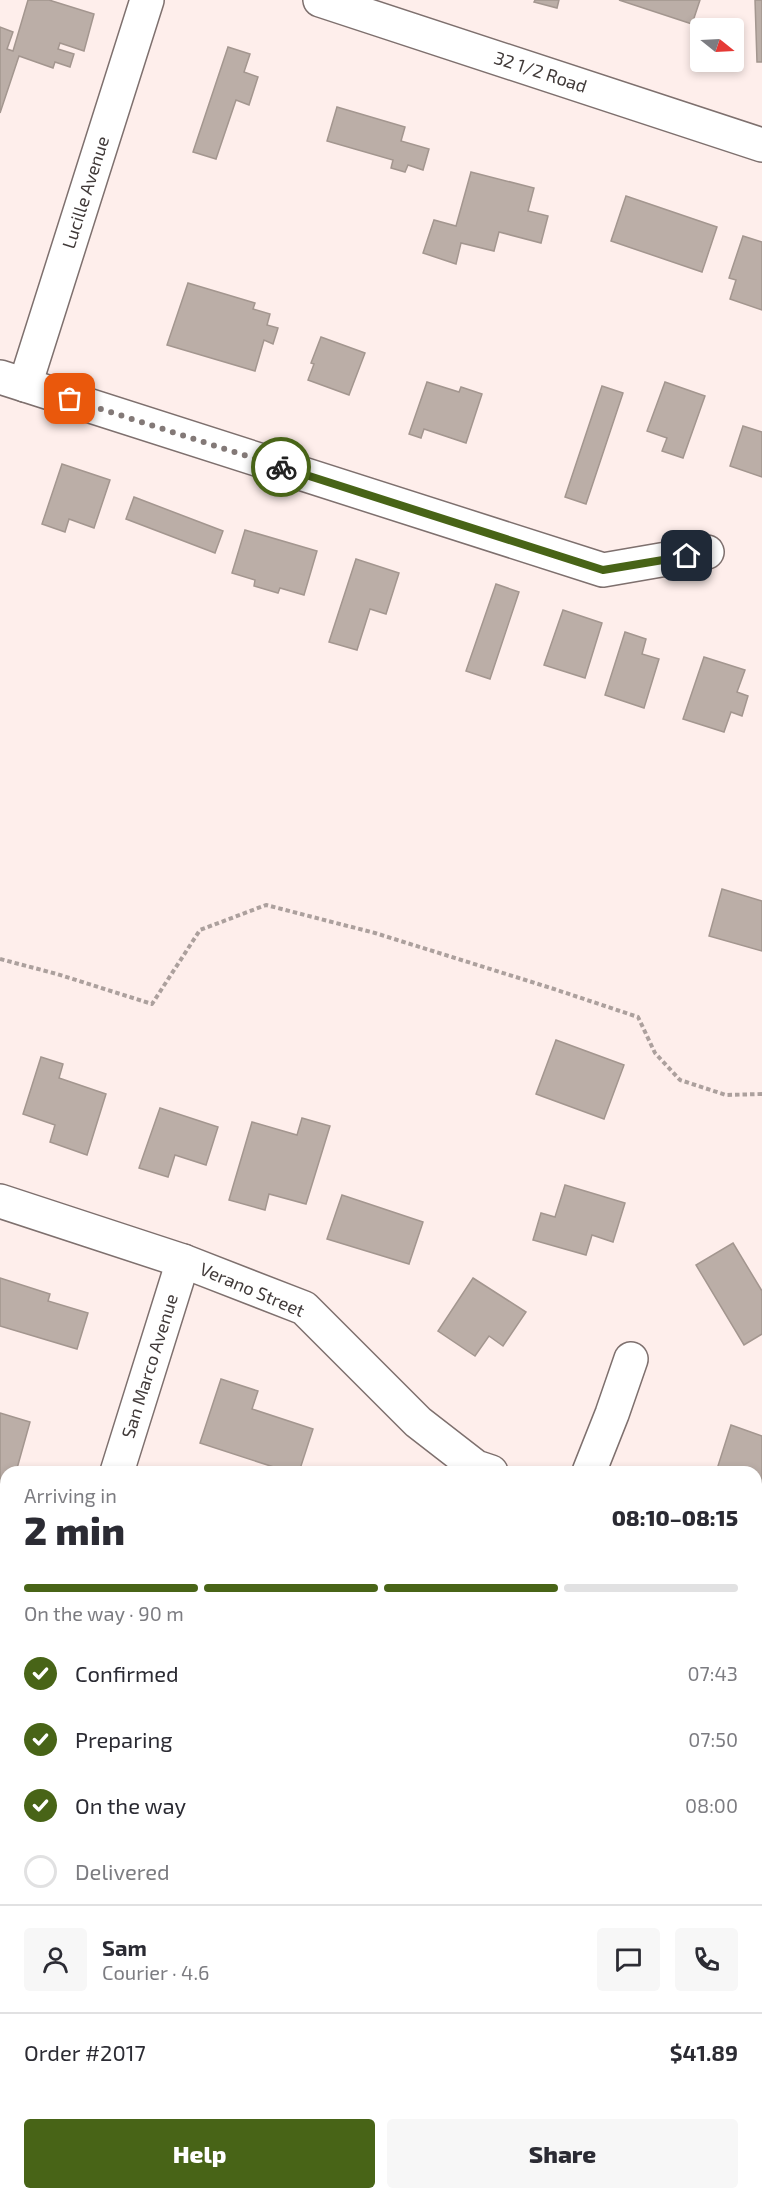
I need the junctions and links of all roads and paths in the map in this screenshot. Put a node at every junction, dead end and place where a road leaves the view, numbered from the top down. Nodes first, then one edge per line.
1 (147, 0) edge
2 (320, 0) edge
3 (762, 145) edge
4 (13, 381) edge
5 (707, 552) dead end
6 (0, 959) edge
7 (762, 1094) edge
8 (0, 1201) edge
9 (183, 1261) junction
10 (631, 1359) dead end
11 (119, 1466) edge
12 (475, 1466) edge
13 (591, 1466) edge

1 - 4 street, Lucille Avenue
2 - 3 street, 32 1/2 Road
4 - 5 street
6 - 7 path
8 - 9 street, Verano Street
9 - 11 street, San Marco Avenue
9 - 12 street, Verano Street
10 - 13 street

